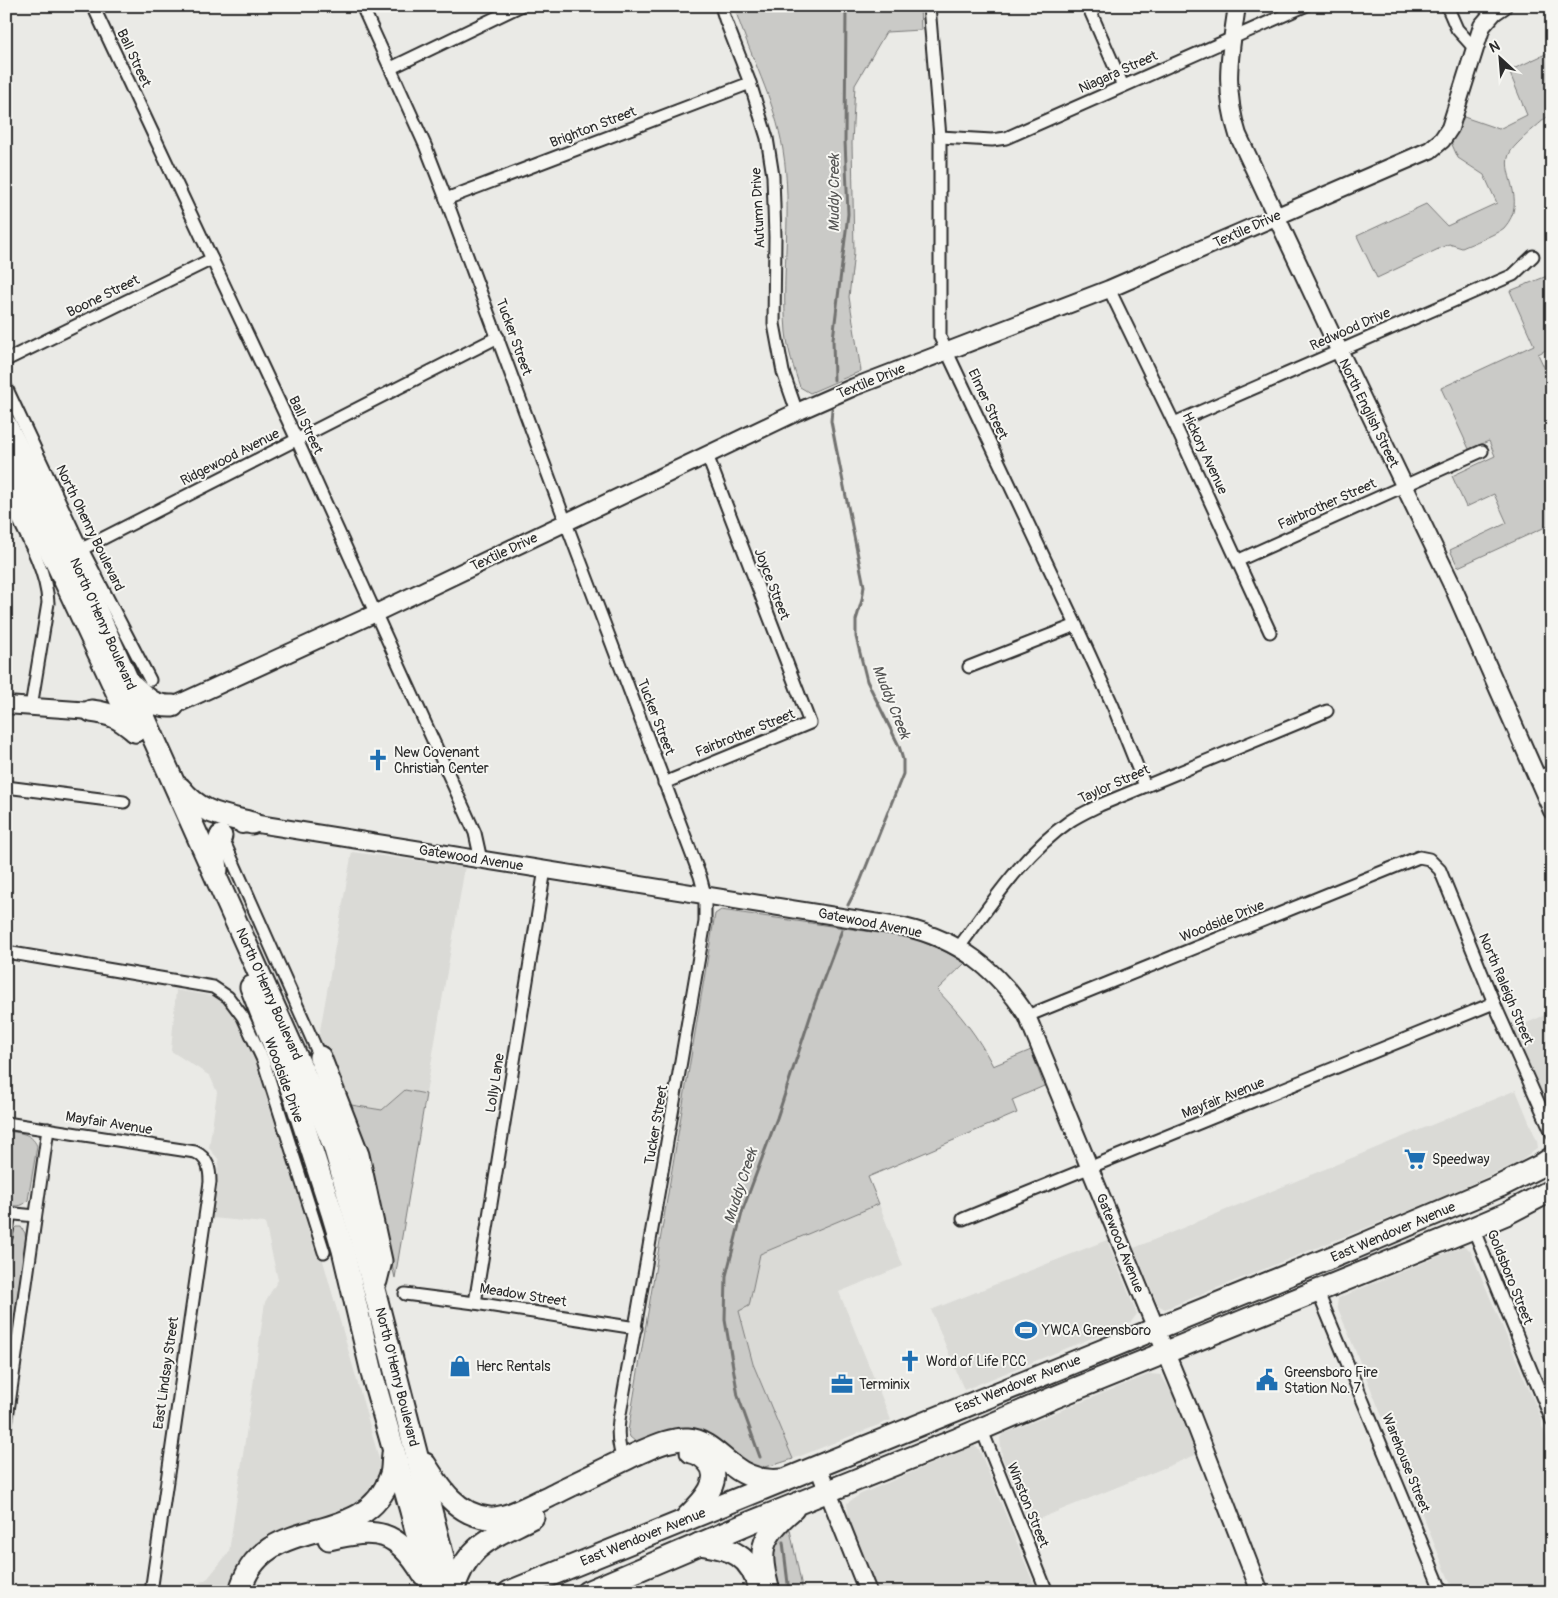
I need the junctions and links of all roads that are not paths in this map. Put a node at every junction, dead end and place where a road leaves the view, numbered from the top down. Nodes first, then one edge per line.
1 (93, 6) edge
2 (362, 6) edge
3 (520, 6) edge
4 (721, 6) edge
5 (929, 6) edge
6 (1088, 6) edge
7 (1236, 6) edge
8 (1305, 6) edge
9 (1447, 6) edge
10 (1502, 6) edge
11 (1232, 37) junction
12 (1475, 49) junction
13 (391, 68) junction
14 (750, 83) junction
15 (1123, 86) junction
16 (940, 137) junction
17 (446, 199) junction
18 (1275, 216) junction
19 (1533, 256) dead end
20 (212, 260) junction
21 (1109, 288) junction
22 (498, 337) junction
23 (1338, 350) junction
24 (947, 352) junction
25 (6, 360) edge
26 (6, 387) edge
27 (797, 412) junction
28 (1174, 423) junction
29 (6, 425) edge
30 (297, 440) junction
31 (1482, 451) dead end
32 (707, 455) junction
33 (6, 462) edge
34 (1404, 485) junction
35 (6, 495) edge
36 (566, 523) junction
37 (82, 549) junction
38 (1239, 560) junction
39 (376, 613) junction
40 (1076, 625) junction
41 (1270, 632) dead end
42 (969, 667) dead end
43 (107, 672) junction
44 (140, 681) junction
45 (6, 705) edge
46 (173, 706) junction
47 (31, 707) junction
48 (91, 711) junction
49 (1327, 711) dead end
50 (810, 723) joint
51 (135, 731) junction
52 (158, 746) junction
53 (1552, 771) edge
54 (172, 777) junction
55 (1537, 778) junction
56 (664, 783) junction
57 (1145, 786) junction
58 (6, 787) edge
59 (124, 802) dead end
60 (1552, 811) edge
61 (252, 823) junction
62 (221, 836) junction
63 (1430, 859) joint
64 (481, 860) junction
65 (544, 869) junction
66 (219, 880) junction
67 (705, 895) junction
68 (959, 948) junction
69 (6, 952) edge
70 (1494, 1004) junction
71 (1027, 1016) junction
72 (320, 1056) joint
73 (6, 1123) edge
74 (48, 1129) junction
75 (1552, 1133) edge
76 (1552, 1158) edge
77 (206, 1159) joint
78 (1089, 1168) junction
79 (1552, 1190) edge
80 (8, 1213) edge
81 (35, 1216) junction
82 (963, 1218) dead end
83 (1473, 1228) junction
84 (6, 1237) edge
85 (324, 1252) dead end
86 (374, 1288) junction
87 (1317, 1290) junction
88 (405, 1294) dead end
89 (475, 1303) junction
90 (636, 1328) junction
91 (1156, 1328) junction
92 (1165, 1352) junction
93 (1552, 1421) edge
94 (6, 1425) edge
95 (981, 1428) junction
96 (415, 1448) junction
97 (393, 1449) junction
98 (626, 1465) junction
99 (818, 1467) junction
100 (788, 1479) junction
101 (828, 1491) junction
102 (803, 1501) junction
103 (682, 1522) junction
104 (699, 1544) junction
105 (442, 1591) edge
106 (151, 1592) edge
107 (240, 1592) edge
108 (252, 1592) edge
109 (509, 1592) edge
110 (587, 1592) edge
111 (760, 1592) edge
112 (769, 1592) edge
113 (868, 1592) edge
114 (1047, 1592) edge
115 (1260, 1592) edge
116 (1442, 1592) edge

1 - 20 street, Ball Street
2 - 13 street, Tucker Street
3 - 13 street
4 - 14 street, Autumn Drive
5 - 16 street, Elmer Street
6 - 15 street
7 - 11 street, North English Street
8 - 11 street, Niagara Street
9 - 12 street
10 - 12 street, Textile Drive
11 - 15 street, Niagara Street
11 - 18 street, North English Street
12 - 18 street, Textile Drive
13 - 17 street, Tucker Street
14 - 17 street, Brighton Street
14 - 27 street, Autumn Drive
15 - 16 street, Niagara Street
16 - 24 street, Elmer Street
17 - 22 street, Tucker Street
18 - 21 street, Textile Drive
18 - 23 street, North English Street
19 - 23 street, Redwood Drive
20 - 25 street, Boone Street
20 - 30 street, Ball Street
21 - 24 street, Textile Drive
21 - 28 street, Hickory Avenue
22 - 30 street, Ridgewood Avenue
22 - 36 street, Tucker Street
23 - 28 street, Redwood Drive
23 - 34 street, North English Street
24 - 27 street, Textile Drive
24 - 40 street, Elmer Street
26 - 37 street, North Ohenry Boulevard
27 - 32 street, Textile Drive
28 - 38 street, Hickory Avenue
29 - 44 highway, North O'Henry Boulevard
30 - 37 street, Ridgewood Avenue
30 - 39 street, Ball Street
31 - 34 street, Fairbrother Street
32 - 36 street, Textile Drive
32 - 50 street, Joyce Street
33 - 43 highway, North O'Henry Boulevard
34 - 38 street, Fairbrother Street
34 - 55 street, North English Street
35 - 47 street
36 - 39 street, Textile Drive
36 - 56 street, Tucker Street
37 - 44 street, North Ohenry Boulevard
38 - 41 street, Hickory Avenue
39 - 46 street, Textile Drive
39 - 64 street, Ball Street
40 - 42 street
40 - 57 street, Elmer Street
43 - 48 highway
43 - 51 highway, North O'Henry Boulevard
44 - 46 highway
44 - 52 highway, North O'Henry Boulevard
45 - 47 street
46 - 52 highway
47 - 48 street
48 - 51 highway
49 - 57 street, Taylor Street
50 - 56 street, Fairbrother Street
51 - 97 highway, North O'Henry Boulevard
52 - 54 highway, North O'Henry Boulevard
53 - 55 street
54 - 61 highway
54 - 66 highway, North O'Henry Boulevard
55 - 60 street, North English Street
56 - 67 street, Tucker Street
57 - 68 street, Taylor Street
58 - 59 street
61 - 62 street, Gatewood Avenue
61 - 64 street, Gatewood Avenue
62 - 66 highway
62 - 72 street
63 - 70 street, North Raleigh Street
63 - 71 street, Woodside Drive
64 - 65 street, Gatewood Avenue
65 - 67 street, Gatewood Avenue
65 - 89 street, Lolly Lane
66 - 86 highway, North O'Henry Boulevard
67 - 68 street, Gatewood Avenue
67 - 90 street, Tucker Street
68 - 71 street, Gatewood Avenue
69 - 85 street, Woodside Drive
70 - 75 street, North Raleigh Street
70 - 78 street, Mayfair Avenue
71 - 78 street, Gatewood Avenue
72 - 86 highway
73 - 74 street, Mayfair Avenue
74 - 77 street, Mayfair Avenue
74 - 81 street
76 - 91 highway, East Wendover Avenue
77 - 106 street, East Lindsay Street
78 - 82 street, Mayfair Avenue
78 - 91 street, Gatewood Avenue
79 - 83 highway, East Wendover Avenue
80 - 81 street
80 - 84 street
81 - 94 street
83 - 87 highway, East Wendover Avenue
83 - 93 street, Goldsboro Street
86 - 96 highway, North O'Henry Boulevard
87 - 92 highway, East Wendover Avenue
87 - 116 street, Warehouse Street
88 - 89 street, Meadow Street
89 - 90 street, Meadow Street
90 - 98 street, Tucker Street
91 - 92 street, Gatewood Avenue
91 - 99 highway, East Wendover Avenue
92 - 95 highway, East Wendover Avenue
92 - 115 street, Gatewood Avenue
95 - 101 highway, East Wendover Avenue
95 - 114 street, Winston Street
96 - 98 highway
96 - 105 highway, North O'Henry Boulevard
97 - 105 highway, North O'Henry Boulevard
97 - 107 highway
98 - 100 highway
98 - 103 highway
98 - 105 highway
99 - 100 highway, East Wendover Avenue
99 - 101 street
100 - 103 highway, East Wendover Avenue
101 - 102 highway, East Wendover Avenue
101 - 113 street
102 - 104 highway, East Wendover Avenue
102 - 112 highway
103 - 109 highway, East Wendover Avenue
104 - 110 highway, East Wendover Avenue
104 - 111 highway
105 - 108 highway

